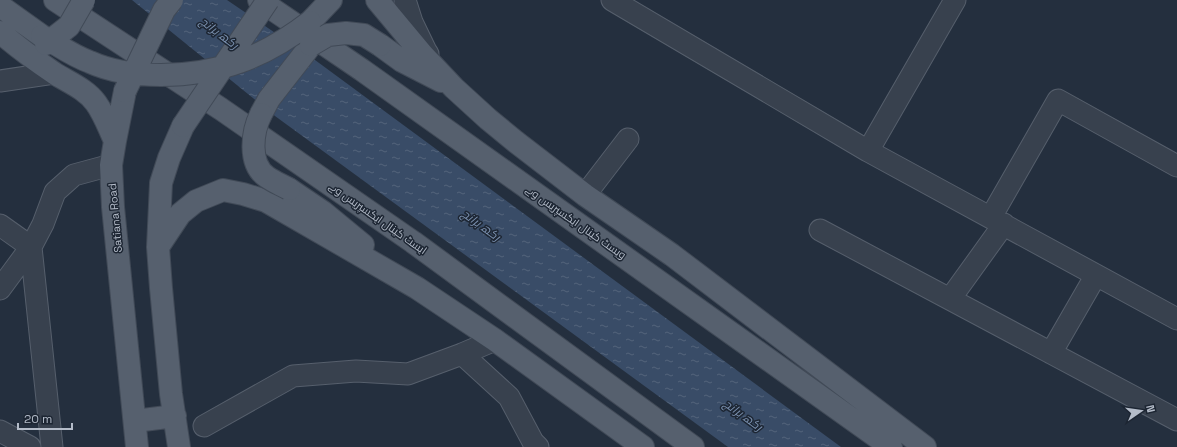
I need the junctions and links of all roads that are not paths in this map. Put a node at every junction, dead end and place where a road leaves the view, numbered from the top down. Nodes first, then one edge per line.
1 (55, 0) edge
2 (84, 0) edge
3 (172, 0) edge
4 (259, 0) edge
5 (268, 0) edge
6 (331, 0) edge
7 (377, 0) edge
8 (405, 0) edge
9 (612, 0) edge
10 (955, 0) edge
11 (0, 6) edge
12 (1, 33) edge
13 (44, 40) junction
14 (25, 52) junction
15 (54, 73) junction
16 (0, 81) edge
17 (454, 88) junction
18 (488, 119) junction
19 (628, 139) dead end
20 (115, 141) junction
21 (868, 151) junction
22 (111, 165) junction
23 (1177, 166) edge
24 (585, 195) junction
25 (998, 221) junction
26 (0, 225) edge
27 (820, 230) dead end
28 (30, 247) junction
29 (158, 247) junction
30 (1096, 275) junction
31 (417, 288) junction
32 (0, 289) edge
33 (950, 299) junction
34 (1177, 319) edge
35 (494, 340) junction
36 (1051, 353) junction
37 (462, 354) junction
38 (174, 416) junction
39 (1177, 420) edge
40 (135, 421) junction
41 (204, 426) dead end
42 (0, 431) edge
43 (30, 447) edge
44 (52, 447) edge
45 (137, 447) edge
46 (179, 447) edge
47 (538, 447) edge
48 (643, 447) edge
49 (693, 447) edge
50 (891, 447) edge
51 (925, 447) edge

1 - 49 main road, ایسٹ کینال ایکسپریس وے
2 - 13 main road, bridge
3 - 20 main road, Satiana Road, bridge
4 - 50 main road, ویسٹ کینال ایکسپریس وے
5 - 29 main road, bridge
6 - 13 main road, bridge
7 - 17 main road
8 - 18 street
9 - 21 street
10 - 21 street
11 - 13 main road
12 - 14 main road
13 - 14 main road
14 - 15 main road
15 - 16 street
15 - 20 main road
17 - 18 main road
17 - 31 main road, bridge
18 - 24 main road
19 - 24 street
20 - 22 main road, Satiana Road
21 - 25 street
22 - 28 street
22 - 40 main road, Satiana Road
23 - 25 street
24 - 51 main road
25 - 30 street
25 - 33 street
26 - 28 street
27 - 33 street
28 - 32 street
28 - 44 street
29 - 31 main road
29 - 38 main road
30 - 34 street
30 - 36 street
31 - 35 main road
33 - 36 street
35 - 37 street
35 - 48 main road
36 - 39 street
37 - 41 street
37 - 47 street
38 - 40 main road
38 - 46 main road
40 - 45 main road, Satiana Road
42 - 43 street

